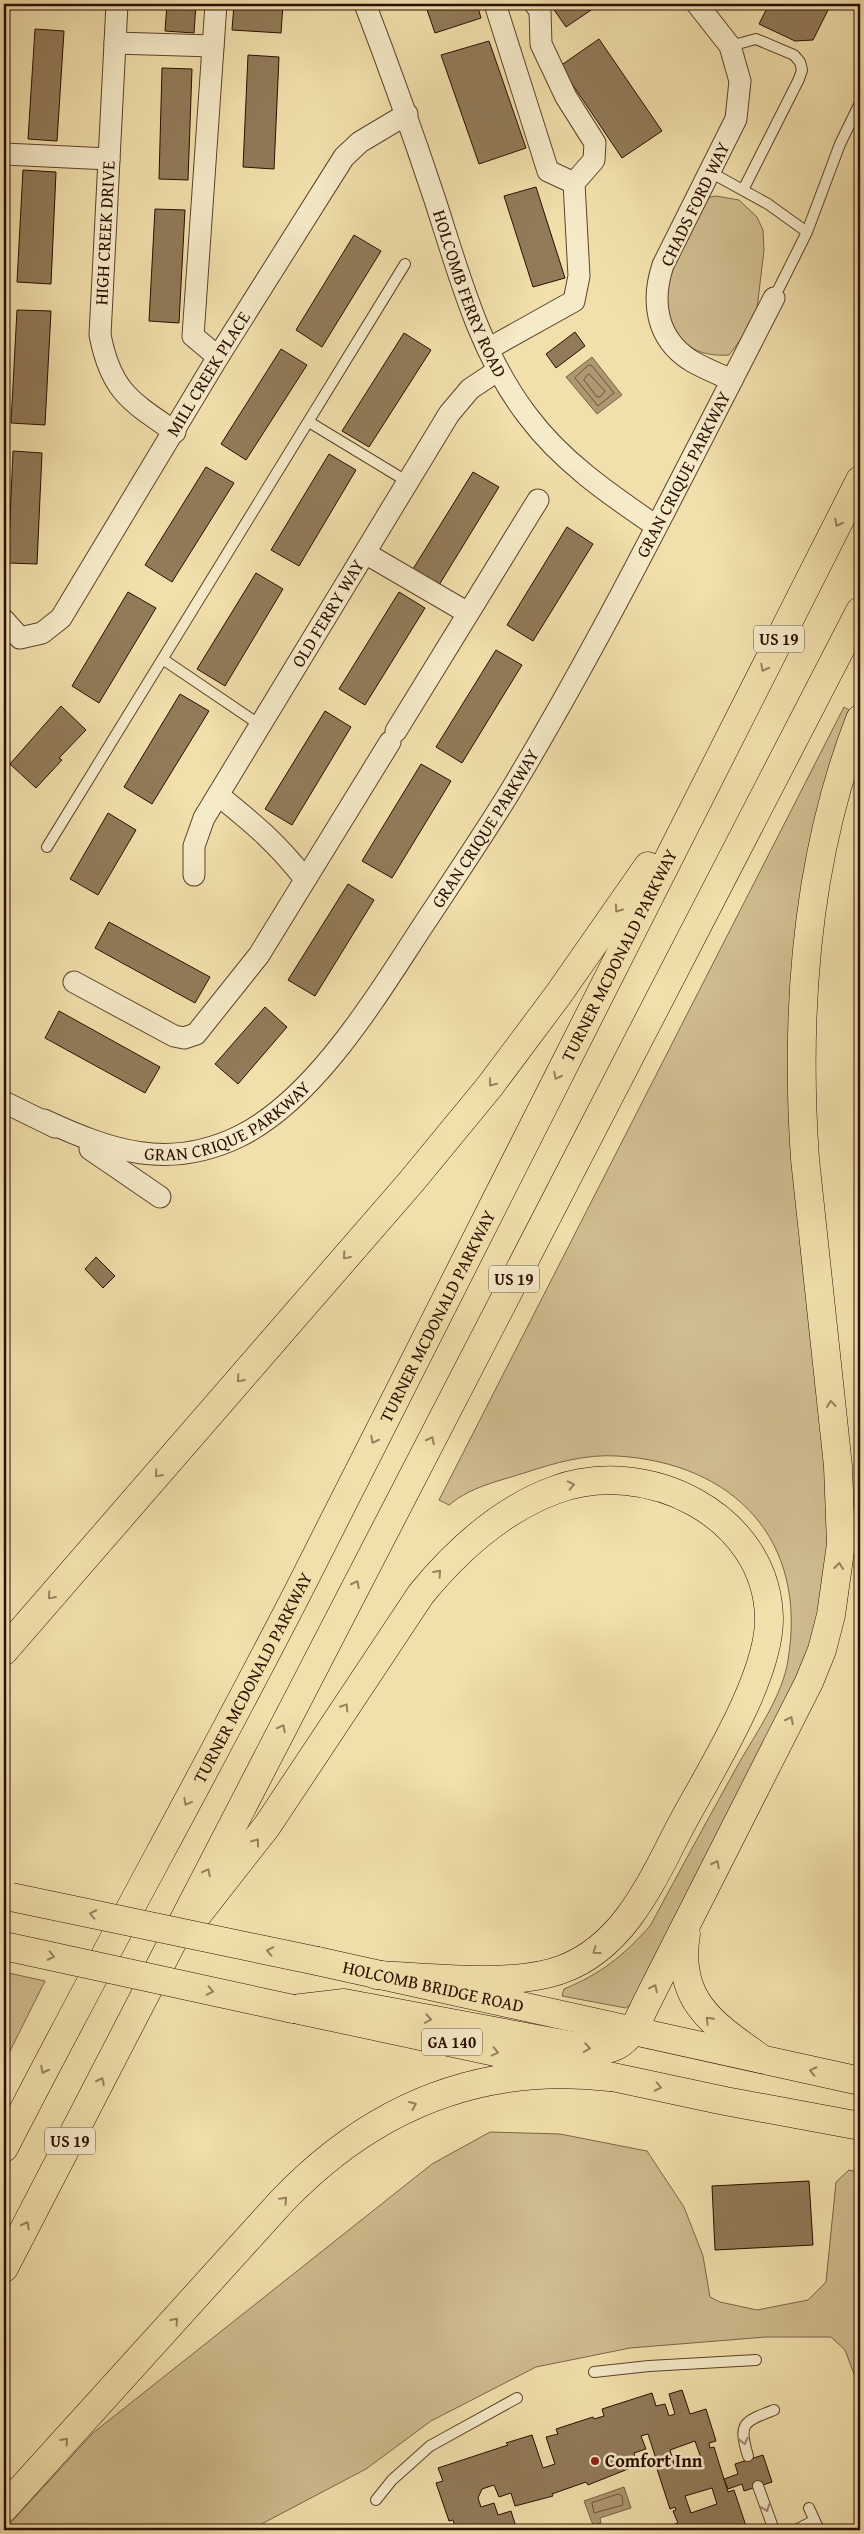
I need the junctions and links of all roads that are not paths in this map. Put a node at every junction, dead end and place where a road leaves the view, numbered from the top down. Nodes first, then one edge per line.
1 (117, 4) edge
2 (216, 4) edge
3 (365, 4) edge
4 (495, 4) edge
5 (535, 4) edge
6 (697, 4) edge
7 (115, 43) junction
8 (541, 44) junction
9 (213, 46) junction
10 (730, 46) junction
11 (511, 52) junction
12 (860, 103) edge
13 (407, 114) junction
14 (4, 154) edge
15 (109, 159) junction
16 (710, 172) junction
17 (574, 183) junction
18 (742, 190) junction
19 (807, 232) junction
20 (405, 264) dead end
21 (774, 298) joint
22 (488, 349) junction
23 (218, 357) junction
24 (497, 370) junction
25 (732, 380) junction
26 (309, 422) junction
27 (175, 432) junction
28 (860, 480) edge
29 (408, 482) junction
30 (538, 500) dead end
31 (656, 526) junction
32 (365, 553) junction
33 (860, 610) edge
34 (468, 613) junction
35 (4, 620) edge
36 (164, 660) junction
37 (860, 719) edge
38 (260, 725) junction
39 (218, 795) junction
40 (697, 798) junction
41 (47, 847) dead end
42 (194, 875) dead end
43 (305, 880) junction
44 (74, 982) dead end
45 (4, 1102) edge
46 (44, 1120) junction
47 (160, 1197) dead end
48 (4, 1651) edge
49 (8, 1896) edge
50 (694, 1908) junction
51 (4, 1946) edge
52 (168, 1947) junction
53 (376, 1975) junction
54 (293, 2009) junction
55 (632, 2031) junction
56 (762, 2059) junction
57 (610, 2076) junction
58 (860, 2081) edge
59 (860, 2126) edge
60 (4, 2148) edge
61 (4, 2268) edge
62 (756, 2360) dead end
63 (594, 2372) dead end
64 (517, 2398) dead end
65 (774, 2410) dead end
66 (748, 2456) dead end
67 (758, 2486) dead end
68 (376, 2500) dead end
69 (4, 2508) edge
70 (809, 2508) dead end
71 (813, 2521) junction
72 (774, 2530) edge
73 (796, 2530) edge
74 (819, 2530) edge

1 - 7 street, HIGH CREEK DRIVE
2 - 9 street
3 - 13 street, HOLCOMB FERRY ROAD
4 - 11 street
5 - 8 street
6 - 10 street, CHADS FORD WAY
7 - 9 street
7 - 15 street, HIGH CREEK DRIVE
8 - 11 street
8 - 17 street
9 - 23 street
10 - 16 street, CHADS FORD WAY
10 - 18 lane
11 - 17 street
12 - 19 lane
13 - 22 street, HOLCOMB FERRY ROAD
13 - 23 street, MILL CREEK PLACE
14 - 15 street
15 - 27 street, HIGH CREEK DRIVE
16 - 18 lane
16 - 25 street, CHADS FORD WAY
17 - 22 street
18 - 19 lane
19 - 21 lane
20 - 26 lane
21 - 25 street, GRAN CRIQUE PARKWAY
22 - 24 street, HOLCOMB FERRY ROAD
23 - 27 street, MILL CREEK PLACE
24 - 29 street, OLD FERRY WAY
24 - 31 street, HOLCOMB FERRY ROAD
25 - 31 street, GRAN CRIQUE PARKWAY
26 - 29 lane
26 - 36 lane
27 - 35 street, MILL CREEK PLACE
28 -> 40 main road, TURNER MCDONALD PARKWAY / US 19
29 - 32 street, OLD FERRY WAY
30 - 34 street
31 - 46 street, GRAN CRIQUE PARKWAY
32 - 34 street
32 - 38 street, OLD FERRY WAY
52 -> 33 main road, US 19
34 - 43 street
36 - 38 lane
36 - 41 lane
50 -> 37 main road
38 - 39 street, OLD FERRY WAY
39 - 42 street, OLD FERRY WAY
39 - 43 street
40 -> 48 main road
40 -> 60 main road, TURNER MCDONALD PARKWAY / US 19
43 - 44 street
45 - 46 street
46 - 47 street
53 -> 49 main road, HOLCOMB BRIDGE ROAD, bridge
55 -> 50 main road
56 -> 50 main road
51 -> 54 main road, GA 140, bridge
52 -> 53 main road
61 -> 52 main road, US 19
53 - 55 main road, HOLCOMB BRIDGE ROAD
54 -> 55 main road
54 -> 57 main road, GA 140
55 - 56 main road, HOLCOMB BRIDGE ROAD
58 -> 56 main road, HOLCOMB BRIDGE ROAD
57 -> 59 main road, GA 140
69 -> 57 main road
62 - 63 lane
64 - 68 lane
65 -> 66 lane
67 -> 72 lane
70 - 71 lane
71 - 73 lane
71 - 74 lane

